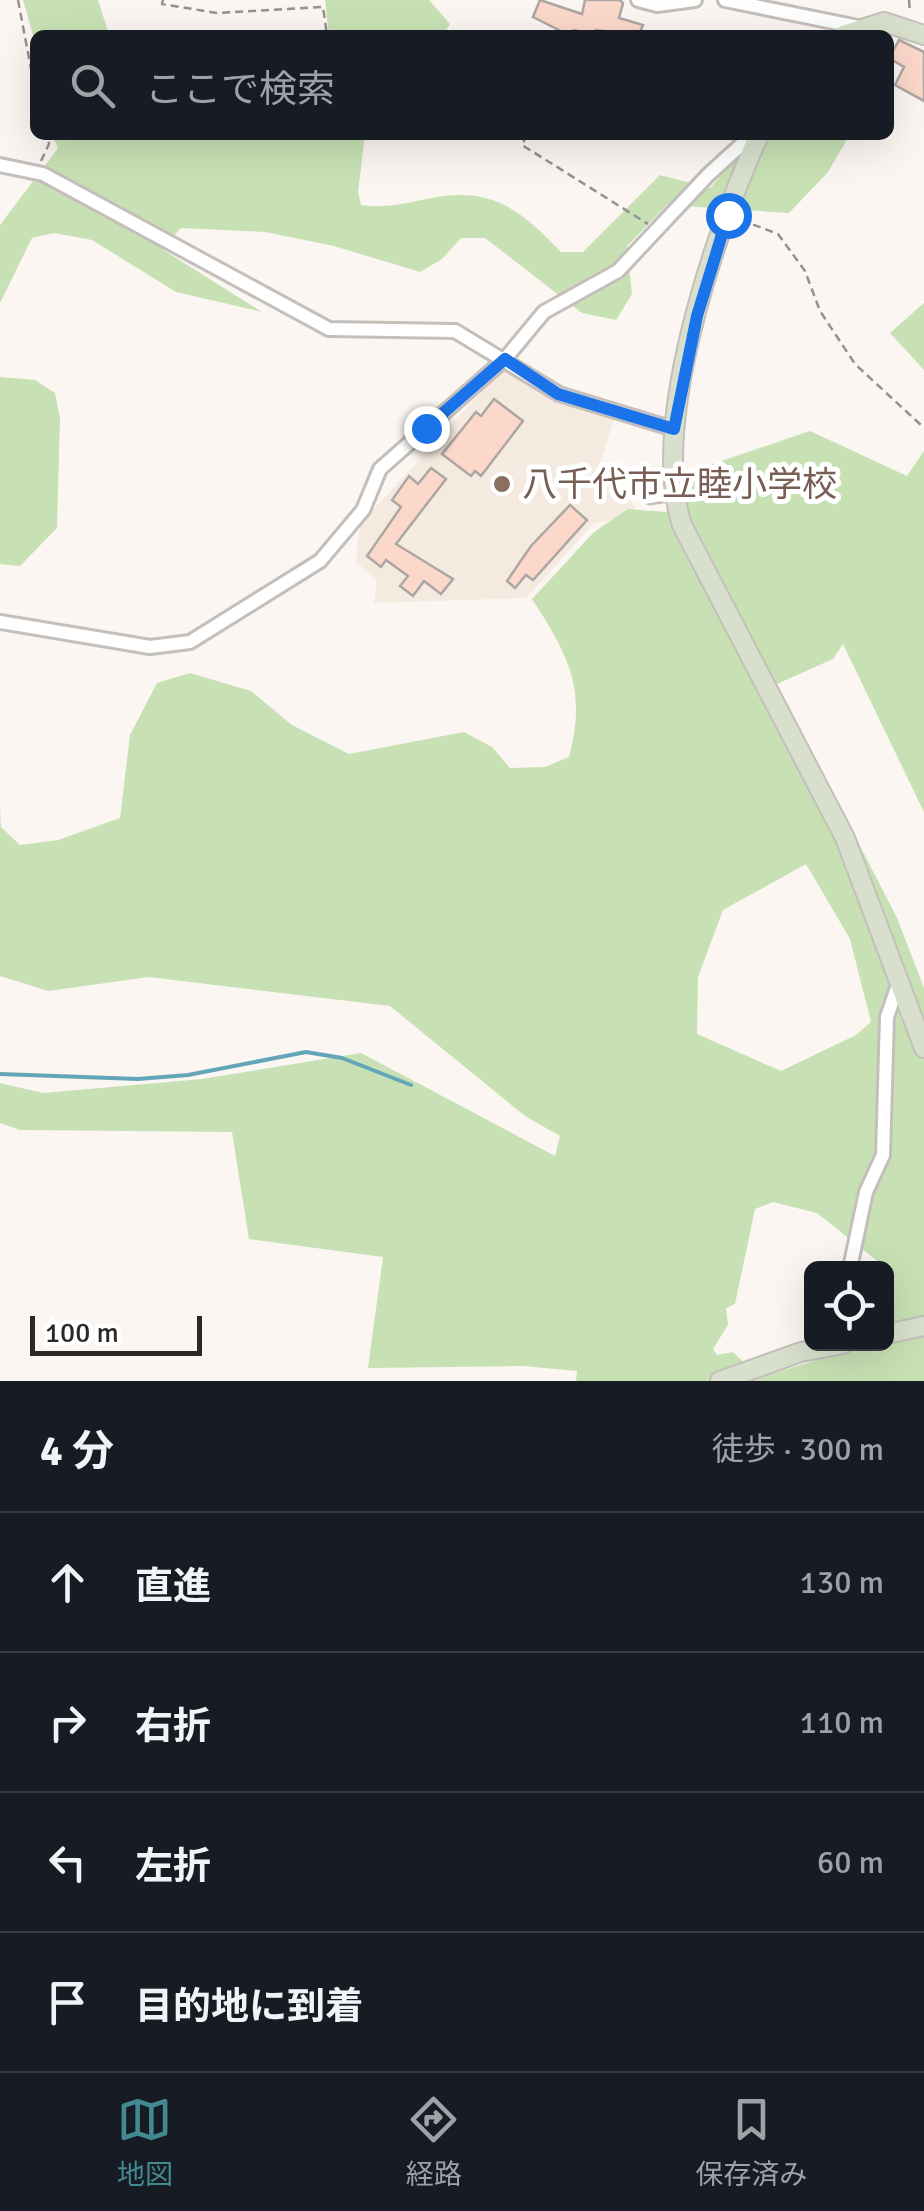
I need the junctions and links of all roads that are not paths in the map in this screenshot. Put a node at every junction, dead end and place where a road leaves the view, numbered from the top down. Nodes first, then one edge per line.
1 (638, 0) edge
2 (695, 0) edge
3 (726, 0) edge
4 (846, 30) edge
5 (854, 30) edge
6 (924, 35) edge
7 (750, 140) edge
8 (754, 140) edge
9 (0, 165) edge
10 (505, 359) junction
11 (674, 429) junction
12 (672, 472) junction
13 (674, 495) junction
14 (0, 622) edge
15 (899, 982) junction
16 (924, 1048) edge
17 (851, 1261) edge
18 (924, 1326) edge
19 (894, 1332) edge
20 (804, 1347) edge
21 (720, 1381) edge

1 - 2 street
3 - 4 street
5 - 6 street
7 - 10 street
8 - 11 street
9 - 10 street
10 - 11 street
10 - 14 street
11 - 12 street
12 - 13 street
12 - 13 lane
13 - 15 street
15 - 16 street
15 - 17 street
18 - 19 street
20 - 21 street

